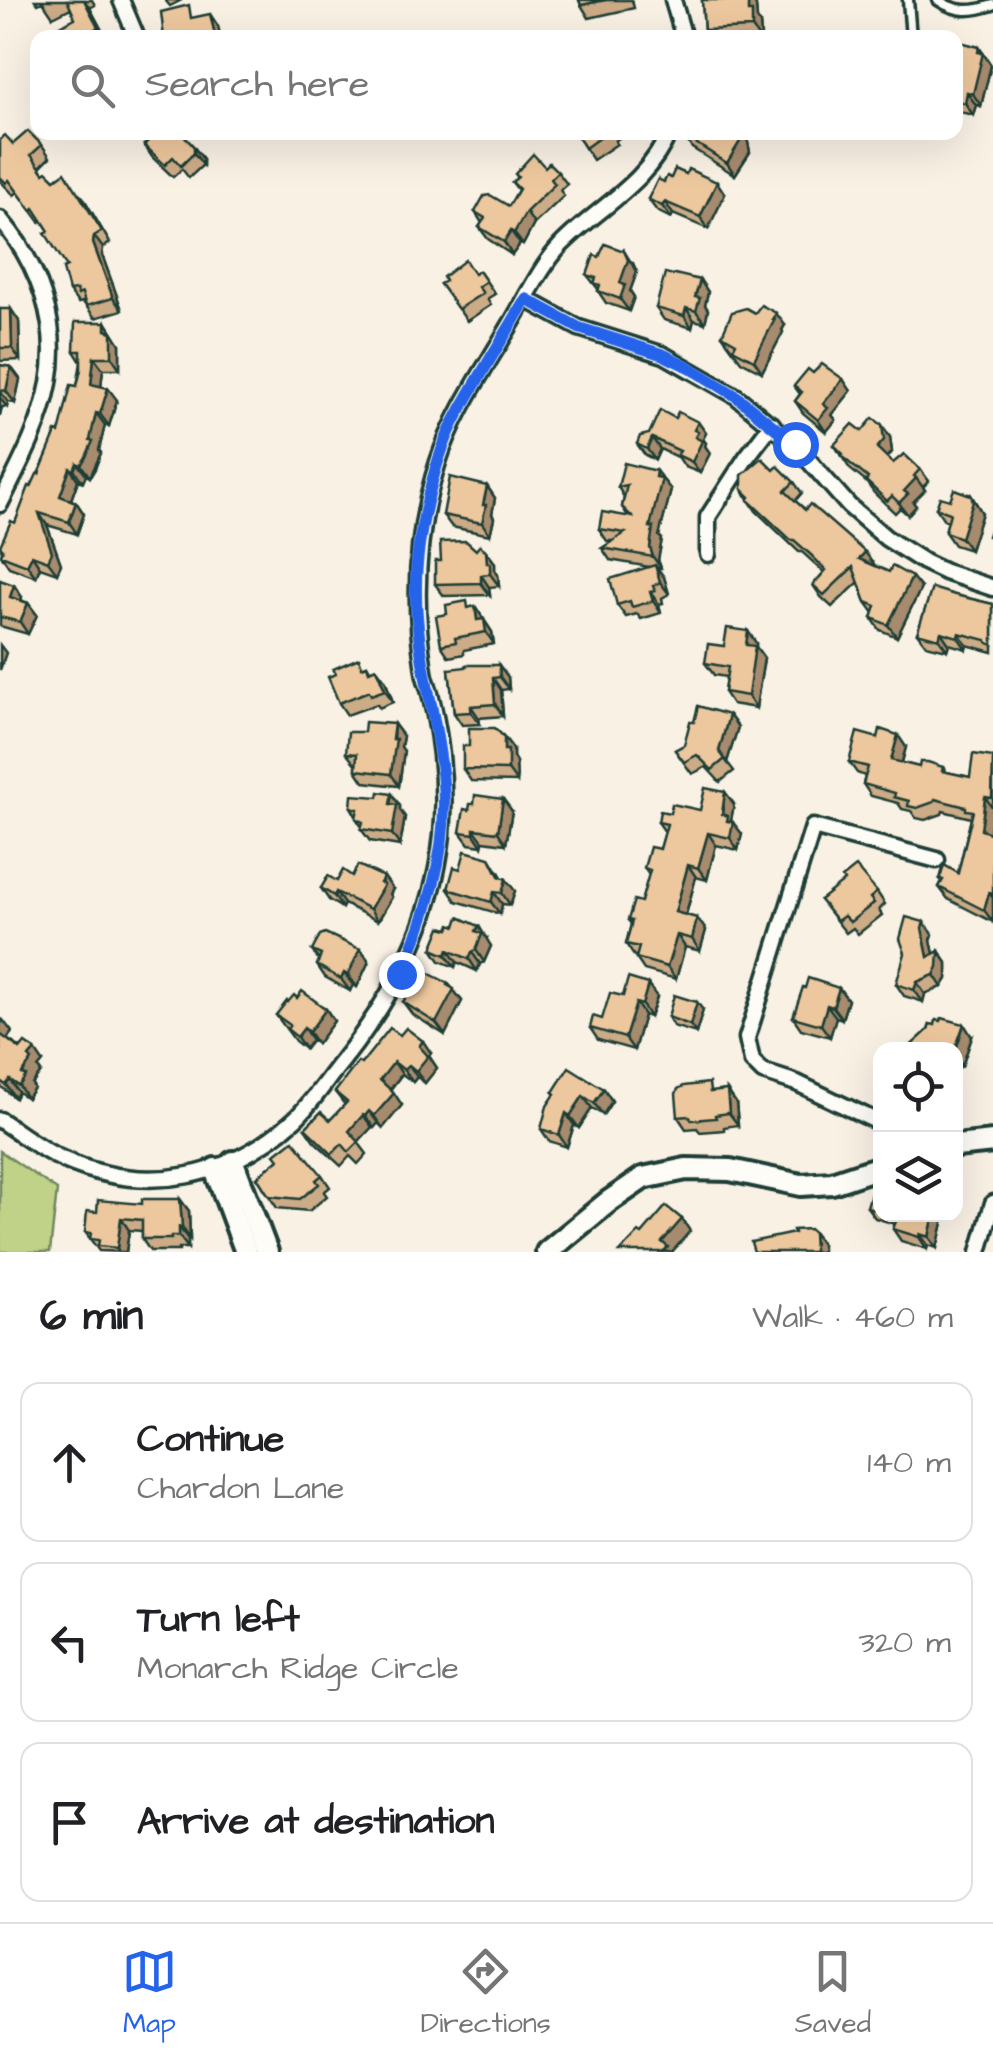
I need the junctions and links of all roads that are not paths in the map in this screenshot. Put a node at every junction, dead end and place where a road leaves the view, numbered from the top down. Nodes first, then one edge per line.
1 (121, 0) edge
2 (673, 0) edge
3 (908, 0) edge
4 (938, 0) edge
5 (993, 4) edge
6 (134, 30) edge
7 (682, 30) edge
8 (910, 30) edge
9 (666, 140) edge
10 (0, 219) edge
11 (526, 299) junction
12 (772, 424) junction
13 (0, 504) edge
14 (708, 554) dead end
15 (993, 588) edge
16 (937, 860) dead end
17 (0, 1120) edge
18 (873, 1121) edge
19 (993, 1142) edge
20 (963, 1145) edge
21 (224, 1166) junction
22 (873, 1169) edge
23 (993, 1203) edge
24 (246, 1252) edge
25 (267, 1252) edge
26 (548, 1252) edge
27 (978, 1252) edge

1 - 6 street
2 - 7 street
3 - 8 lane
4 - 5 lane
9 - 11 street
10 - 13 street
11 - 12 street
11 - 21 street
12 - 14 street
12 - 15 street
16 - 18 street
17 - 21 street
19 - 20 street
21 - 24 street
21 - 25 street
22 - 26 street
23 - 27 street

